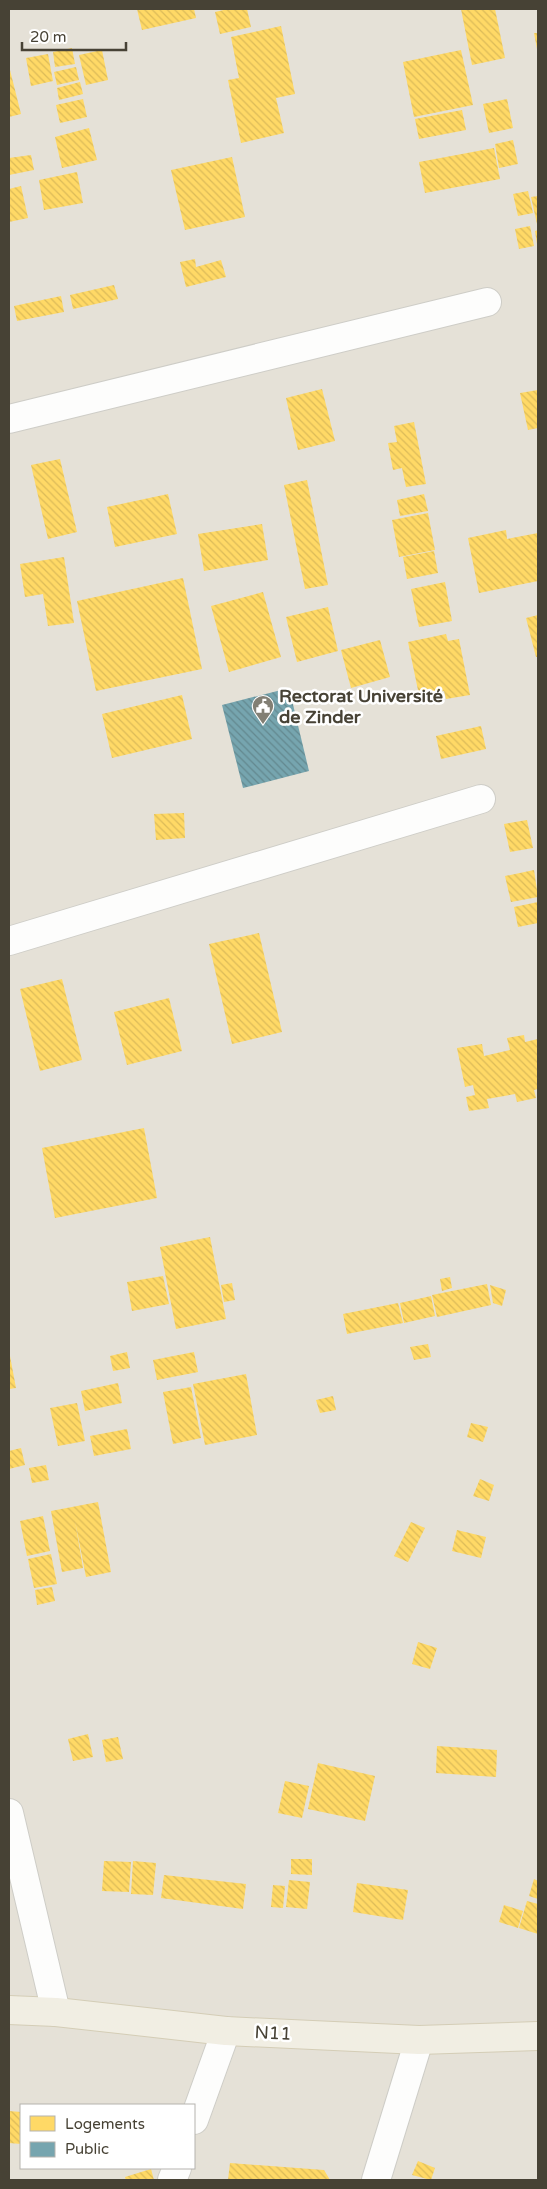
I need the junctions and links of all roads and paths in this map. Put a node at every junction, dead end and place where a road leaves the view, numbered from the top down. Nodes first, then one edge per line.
1 (487, 302) dead end
2 (9, 419) edge
3 (481, 799) dead end
4 (9, 941) edge
5 (9, 1813) edge
6 (9, 2010) edge
7 (56, 2012) junction
8 (226, 2031) junction
9 (538, 2036) edge
10 (419, 2040) junction
11 (195, 2117) edge
12 (376, 2180) edge

1 - 2 street
3 - 4 street
5 - 7 street
6 - 7 main road, N11
7 - 8 main road, N11
8 - 10 main road, N11
8 - 11 street
9 - 10 main road, N11
10 - 12 street

